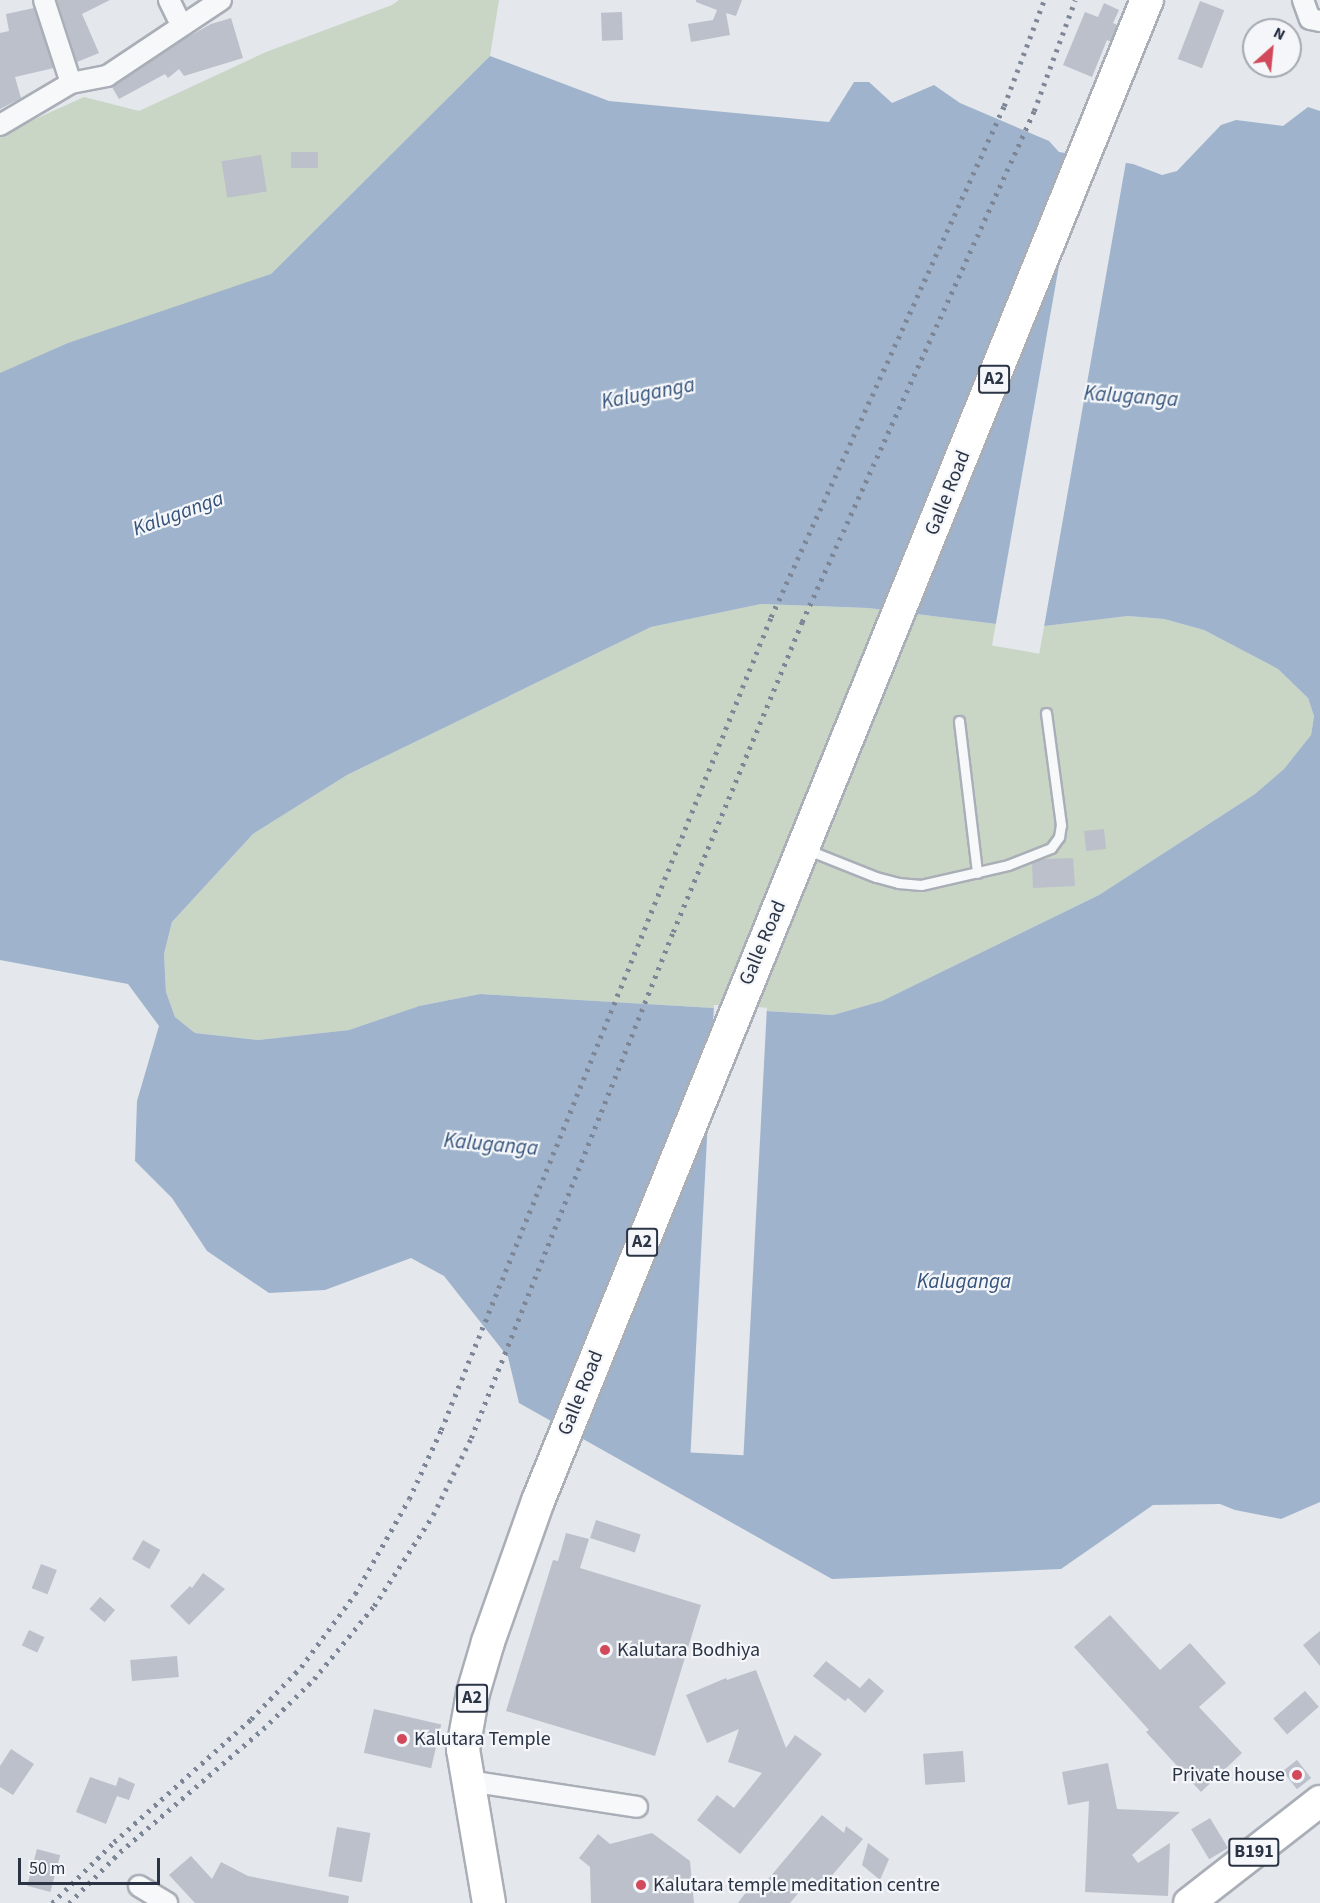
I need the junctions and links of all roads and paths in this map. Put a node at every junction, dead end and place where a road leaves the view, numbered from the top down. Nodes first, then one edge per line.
1 (44, 0) edge
2 (169, 0) edge
3 (221, 0) edge
4 (1147, 0) edge
5 (1303, 0) edge
6 (1320, 21) edge
7 (181, 25) junction
8 (71, 83) junction
9 (0, 125) edge
10 (1046, 713) dead end
11 (959, 721) dead end
12 (803, 848) junction
13 (977, 873) junction
14 (468, 1781) junction
15 (1320, 1801) edge
16 (637, 1807) dead end
17 (139, 1886) dead end
18 (167, 1903) edge
19 (489, 1903) edge
20 (1189, 1903) edge

1 - 8 street
2 - 7 street
3 - 7 street
4 - 12 highway, Galle Road / A2
5 - 6 street
7 - 8 street
8 - 9 street
10 - 13 lane
11 - 13 lane
12 - 13 lane
12 - 14 highway, Galle Road / A2
14 - 16 street
14 - 19 highway, Galle Road / A2
15 - 20 main road, B191
17 - 18 street

